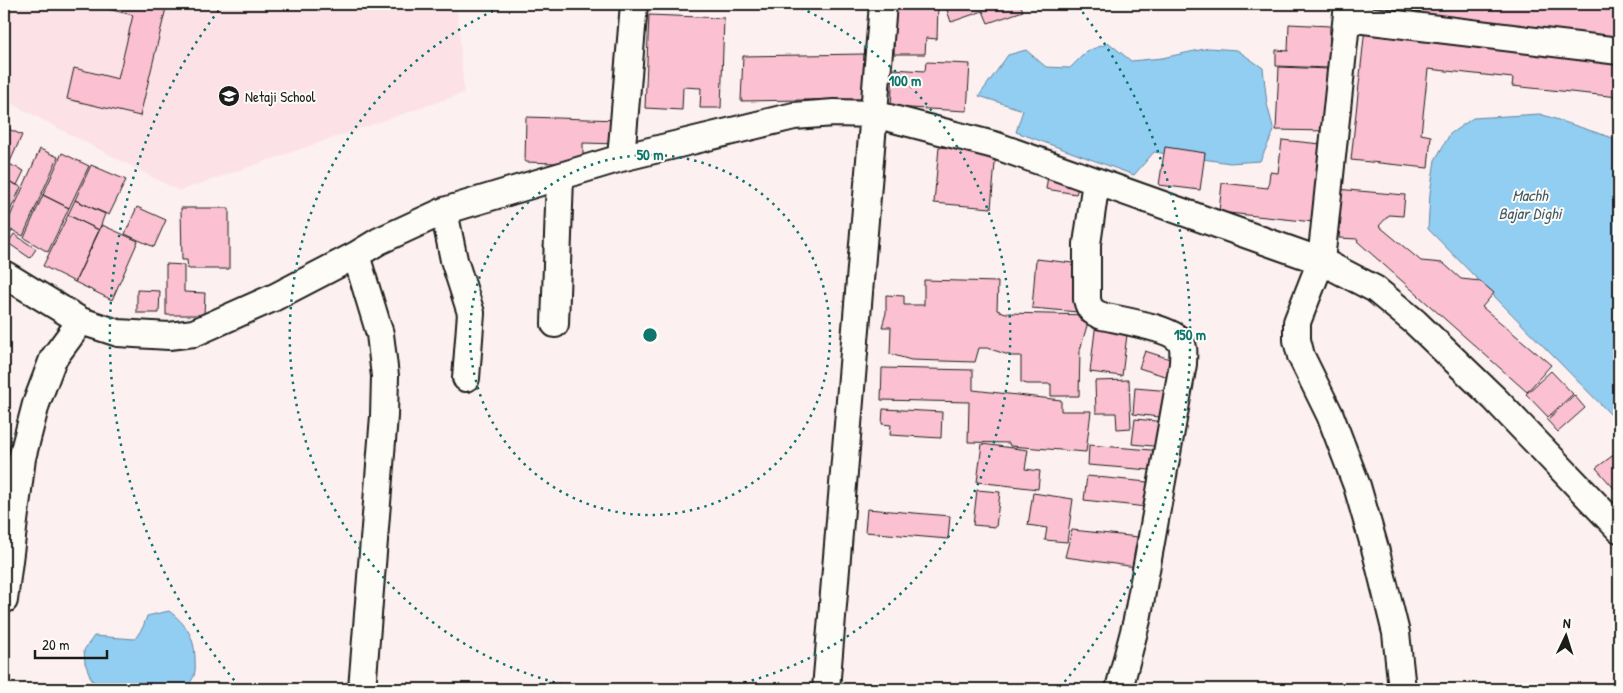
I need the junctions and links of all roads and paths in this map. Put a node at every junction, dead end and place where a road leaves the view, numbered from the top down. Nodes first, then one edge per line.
1 (634, 4) edge
2 (884, 4) edge
3 (1347, 11) edge
4 (1619, 51) edge
5 (874, 114) junction
6 (621, 158) junction
7 (560, 177) junction
8 (1096, 181) junction
9 (444, 211) junction
10 (356, 255) junction
11 (1321, 261) junction
12 (4, 274) edge
13 (81, 321) junction
14 (555, 324) dead end
15 (466, 378) dead end
16 (13, 453) edge
17 (1619, 528) edge
18 (4, 600) edge
19 (362, 689) edge
20 (826, 689) edge
21 (1119, 689) edge
22 (1402, 689) edge

1 - 6 street
2 - 5 street
3 - 4 street
3 - 11 street
5 - 6 street
5 - 8 street
5 - 20 street
6 - 7 street
7 - 9 street
7 - 14 street
8 - 11 street
8 - 21 street
9 - 10 street
9 - 15 street
10 - 13 street
10 - 19 street
11 - 17 street
11 - 22 street
12 - 13 street
13 - 16 street
16 - 18 street

